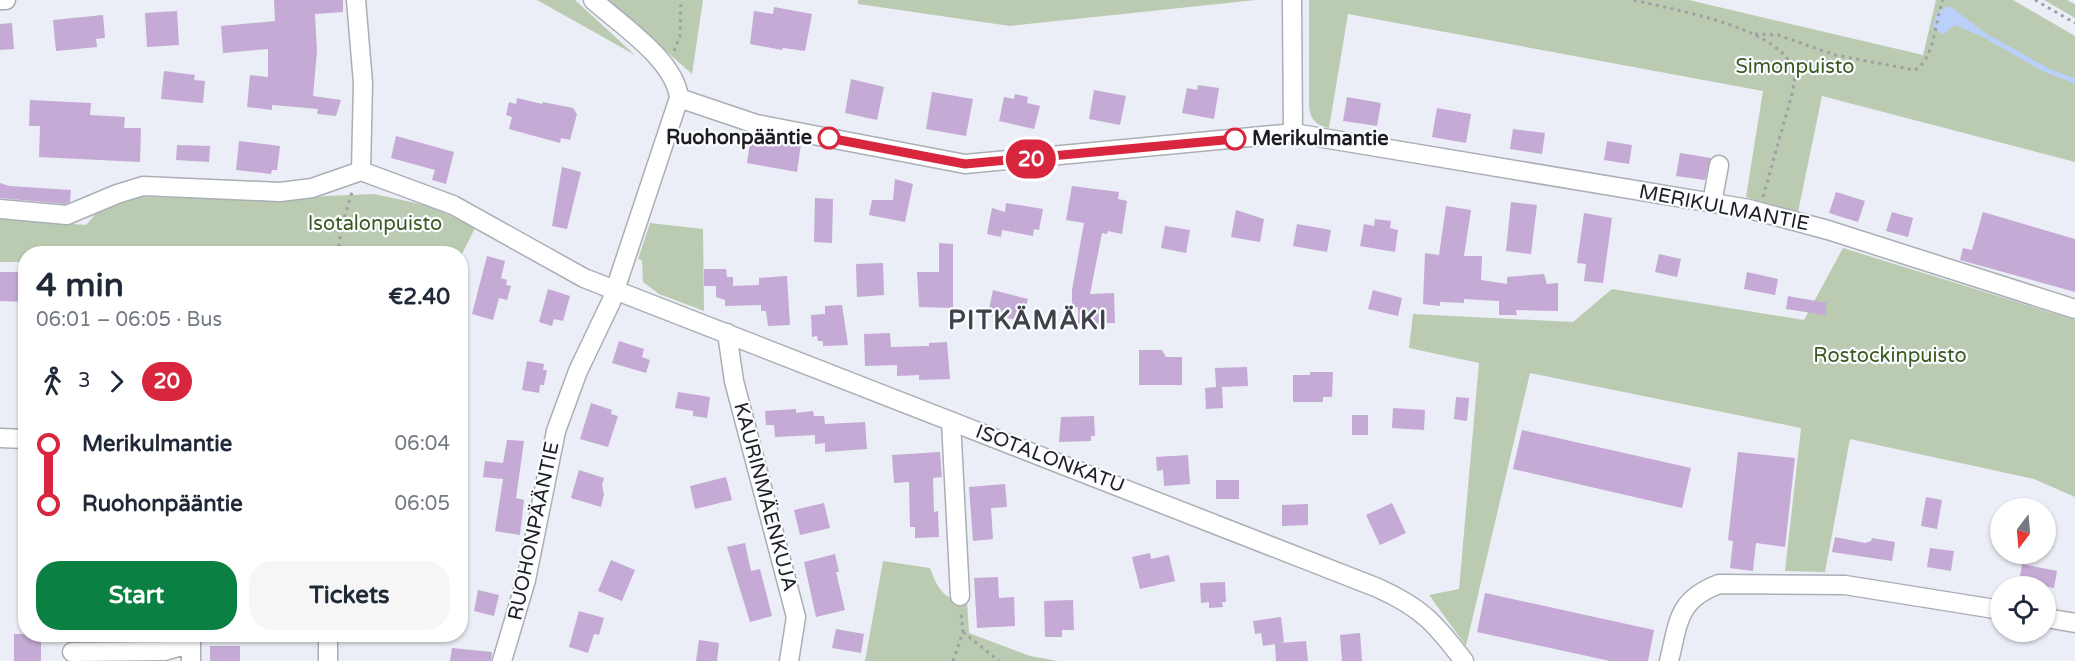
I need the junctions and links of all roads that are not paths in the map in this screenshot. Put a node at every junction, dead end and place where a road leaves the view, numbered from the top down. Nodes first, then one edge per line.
1 (0, 0) edge
2 (6, 0) edge
3 (356, 0) edge
4 (593, 0) edge
5 (1293, 0) edge
6 (679, 98) junction
7 (1293, 134) junction
8 (1719, 165) dead end
9 (361, 171) junction
10 (1712, 202) junction
11 (0, 209) edge
12 (614, 290) junction
13 (2075, 309) edge
14 (727, 333) junction
15 (951, 421) junction
16 (0, 438) edge
17 (18, 439) edge
18 (960, 596) road end
19 (1990, 608) edge
20 (2056, 620) edge
21 (2075, 623) edge
22 (328, 642) edge
23 (191, 646) edge
24 (72, 649) edge
25 (328, 661) edge
26 (501, 661) edge
27 (789, 661) edge
28 (1464, 661) edge
29 (1669, 661) edge

1 - 2 street
3 - 9 street
4 - 6 street
5 - 7 street
6 - 7 street, MERIKULMANTIE
6 - 12 street, RUOHONPÄÄNTIE
7 - 10 street, MERIKULMANTIE
8 - 10 street
9 - 11 street
9 - 12 street, ISOTALONKATU
10 - 13 street, MERIKULMANTIE
12 - 14 street, ISOTALONKATU
12 - 26 street, RUOHONPÄÄNTIE
14 - 15 street, ISOTALONKATU
14 - 27 street, KAURINMÄENKUJA
15 - 18 street
15 - 28 street, ISOTALONKATU
16 - 17 street
19 - 29 street
20 - 21 street
22 - 25 street
23 - 24 street

